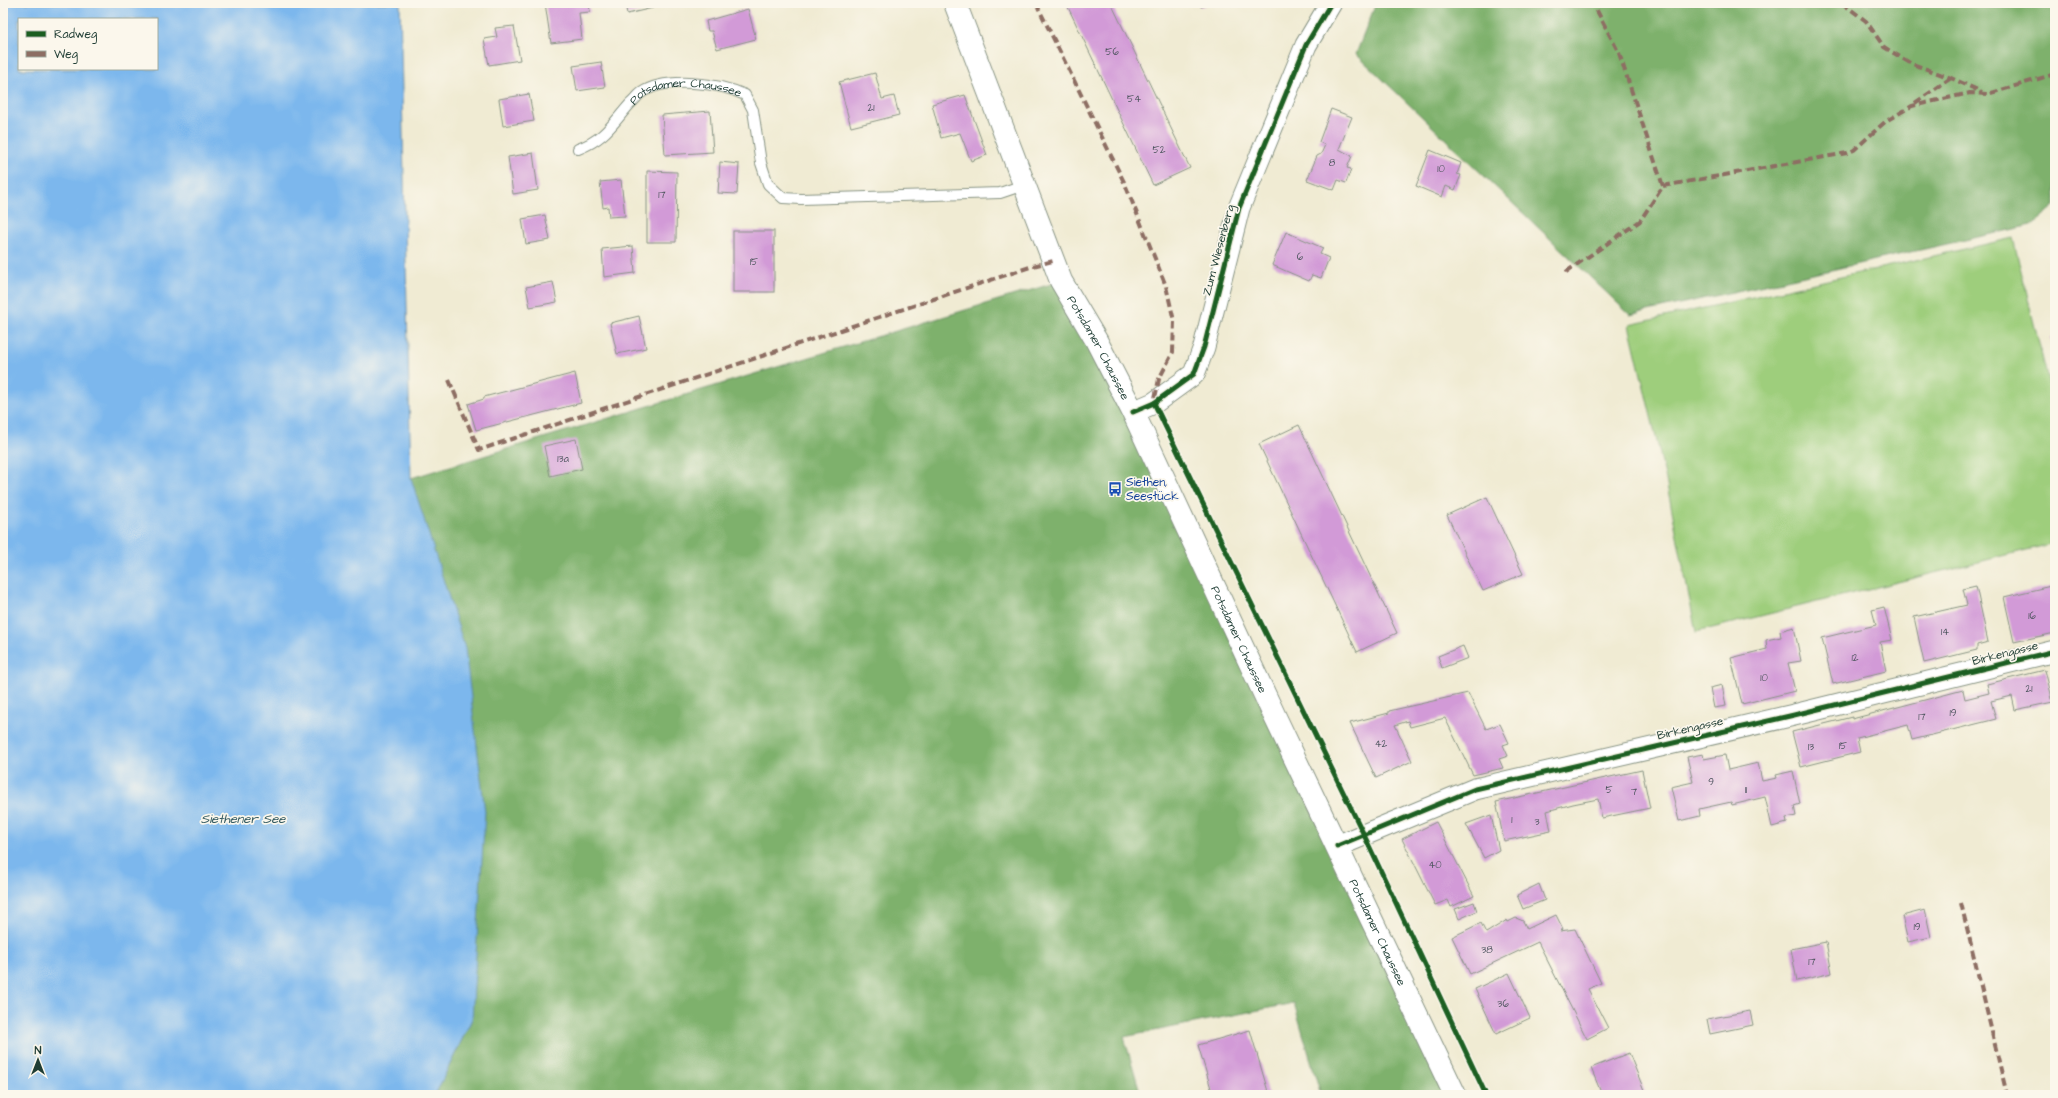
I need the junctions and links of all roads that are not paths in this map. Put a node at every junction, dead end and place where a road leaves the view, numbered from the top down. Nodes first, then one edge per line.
1 (955, 3) edge
2 (1331, 3) edge
3 (578, 149) dead end
4 (1024, 185) junction
5 (1133, 412) junction
6 (2055, 651) edge
7 (1337, 846) junction
8 (1455, 1095) edge

1 - 4 main road, Potsdamer Chaussee
2 - 5 street, Zum Wiesenberg
3 - 4 lane, Potsdamer Chaussee
4 - 5 main road, Potsdamer Chaussee
5 - 7 main road, Potsdamer Chaussee
6 - 7 street, Birkengasse
7 - 8 main road, Potsdamer Chaussee

